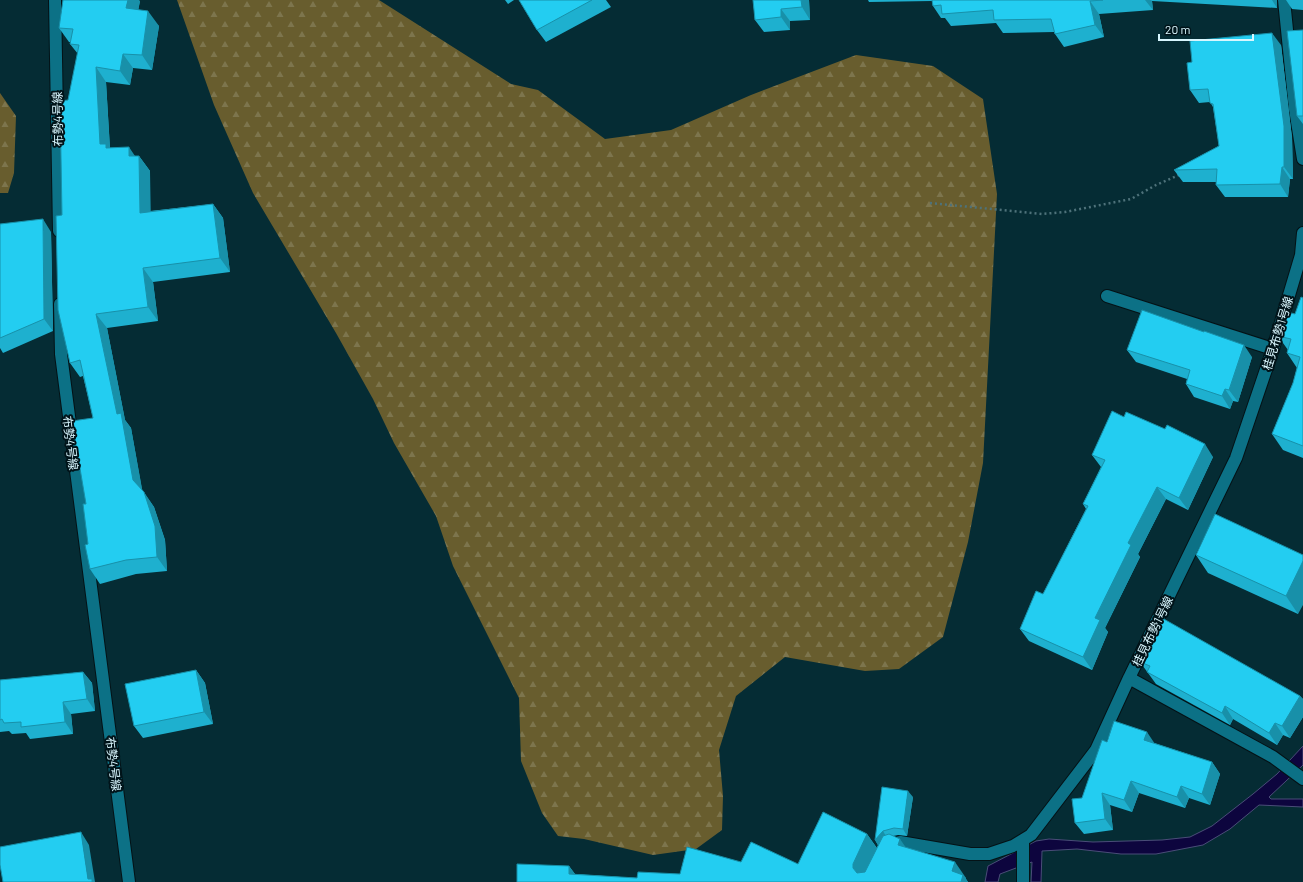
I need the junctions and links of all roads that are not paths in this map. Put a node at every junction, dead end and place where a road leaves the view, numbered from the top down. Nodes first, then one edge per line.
1 (55, 0) edge
2 (1284, 0) edge
3 (1303, 159) edge
4 (1303, 233) edge
5 (59, 244) edge
6 (1302, 255) edge
7 (60, 291) edge
8 (1107, 296) dead end
9 (1273, 349) junction
10 (1129, 678) junction
11 (1303, 779) edge
12 (1023, 840) junction
13 (882, 856) edge
14 (129, 882) edge
15 (1023, 882) edge

1 - 5 street, 布勢4号線
2 - 3 street
4 - 6 street, 桂見布勢1号線
6 - 9 street, 桂見布勢1号線
7 - 14 street, 布勢4号線
8 - 9 street
9 - 10 street, 桂見布勢1号線
10 - 11 street
10 - 12 street, 桂見布勢1号線
12 - 13 street, 桂見布勢1号線
12 - 15 street

